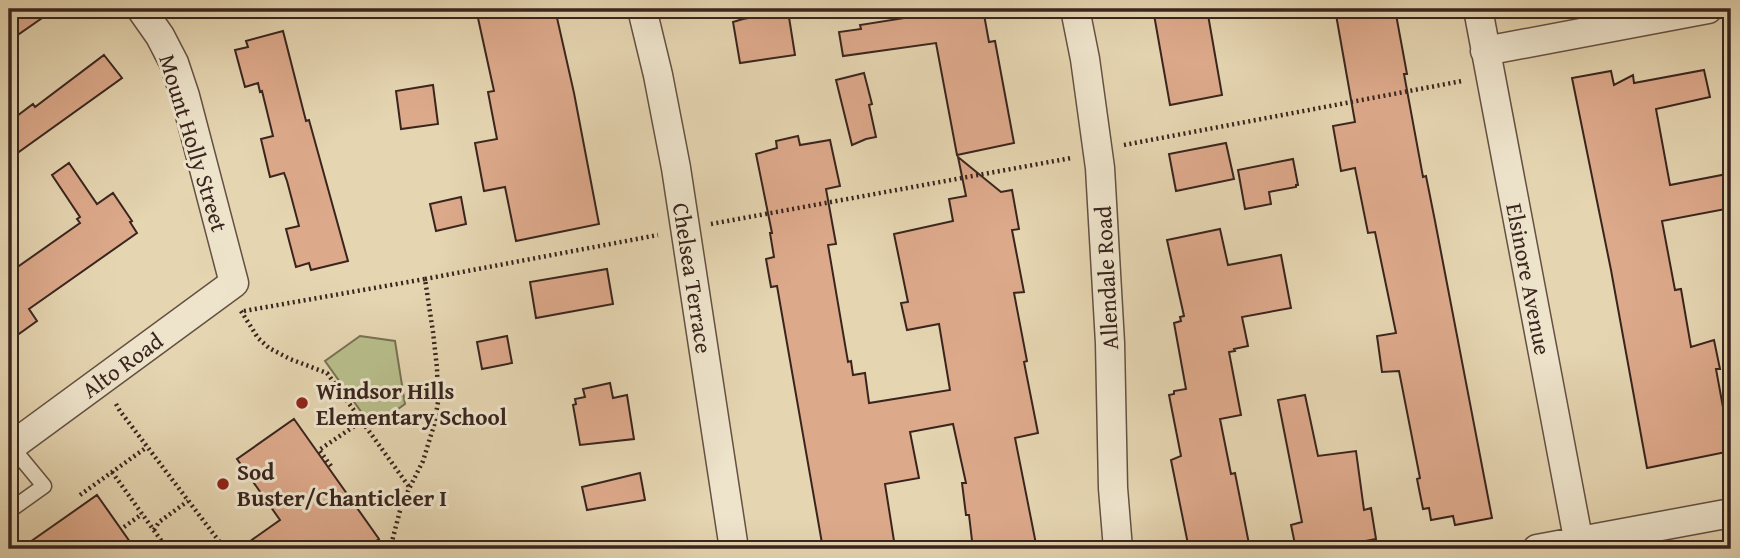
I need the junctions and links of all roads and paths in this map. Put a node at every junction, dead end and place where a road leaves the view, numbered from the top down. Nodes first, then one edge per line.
1 (141, 9) edge
2 (642, 9) edge
3 (1075, 9) edge
4 (1478, 9) edge
5 (1708, 9) edge
6 (1485, 51) junction
7 (1462, 81) dead end
8 (1123, 145) dead end
9 (1074, 157) dead end
10 (704, 225) dead end
11 (661, 235) dead end
12 (425, 279) junction
13 (234, 283) joint
14 (117, 397) dead end
15 (362, 421) junction
16 (10, 447) edge
17 (147, 447) junction
18 (331, 466) dead end
19 (112, 472) junction
20 (410, 488) junction
21 (80, 495) dead end
22 (188, 501) junction
23 (9, 511) edge
24 (1731, 513) edge
25 (142, 514) junction
26 (124, 527) dead end
27 (154, 531) junction
28 (1579, 545) edge
29 (154, 549) edge
30 (225, 549) edge
31 (390, 549) edge
32 (734, 549) edge
33 (1118, 549) edge
34 (1538, 549) edge

1 - 13 street, Mount Holly Street
2 - 32 street, Chelsea Terrace
3 - 33 street, Allendale Road
4 - 6 street, Elsinore Avenue
5 - 6 street
6 - 28 street, Elsinore Avenue
7 - 8 path
9 - 10 path
11 - 12 path
12 - 15 path
12 - 20 path
13 - 16 street, Alto Road
14 - 17 path
15 - 18 path
15 - 20 path
16 - 23 lane
17 - 19 path
17 - 22 path
19 - 21 path
19 - 25 path
20 - 31 path
22 - 27 path
22 - 30 path
24 - 28 street
25 - 26 path
25 - 27 path
27 - 29 path
28 - 34 street

